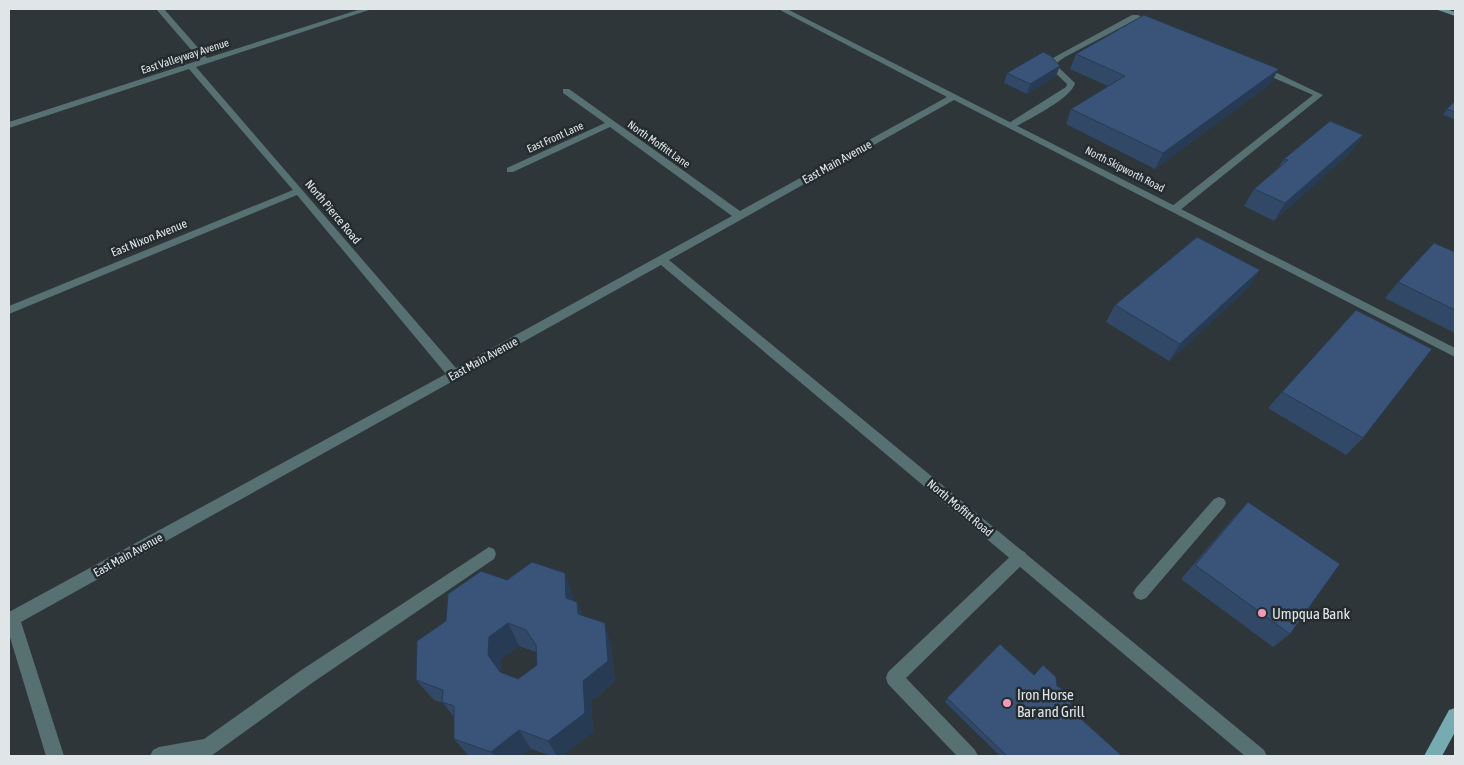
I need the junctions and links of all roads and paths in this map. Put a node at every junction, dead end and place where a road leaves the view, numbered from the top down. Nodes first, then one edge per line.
1 (160, 9) edge
2 (368, 9) edge
3 (782, 9) edge
4 (1439, 9) edge
5 (1455, 14) edge
6 (1160, 26) edge
7 (206, 62) junction
8 (1248, 64) edge
9 (191, 66) junction
10 (566, 91) dead end
11 (955, 96) junction
12 (610, 124) junction
13 (1012, 125) junction
14 (9, 126) edge
15 (510, 170) dead end
16 (299, 191) junction
17 (1175, 209) junction
18 (739, 216) junction
19 (662, 260) junction
20 (9, 310) edge
21 (1455, 353) edge
22 (454, 376) junction
23 (1219, 503) dead end
24 (489, 554) dead end
25 (1020, 557) junction
26 (1141, 593) dead end
27 (10, 620) edge
28 (1455, 716) edge
29 (203, 752) edge
30 (55, 756) edge
31 (159, 756) edge
32 (970, 756) edge
33 (1258, 756) edge
34 (1433, 756) edge

1 - 7 street
2 - 7 street, East Valleyway Avenue
3 - 11 street, North Skipworth Road
4 - 5 street
6 - 13 street
7 - 9 street, East Valleyway Avenue
8 - 17 street
9 - 14 street, East Valleyway Avenue
9 - 16 street, North Pierce Road
10 - 12 street, North Moffitt Lane
11 - 13 street, North Skipworth Road
11 - 18 street, East Main Avenue
12 - 15 street, East Front Lane
12 - 18 street, North Moffitt Lane
13 - 17 street, North Skipworth Road
16 - 20 street, East Nixon Avenue
16 - 22 street, North Pierce Road
17 - 21 street, North Skipworth Road
18 - 19 street, East Main Avenue
19 - 22 street, East Main Avenue
19 - 25 street, North Moffitt Road
22 - 27 street, East Main Avenue
23 - 26 street
24 - 29 street
25 - 32 street
25 - 33 street, North Moffitt Road
27 - 30 street
28 - 34 main road
29 - 31 street

